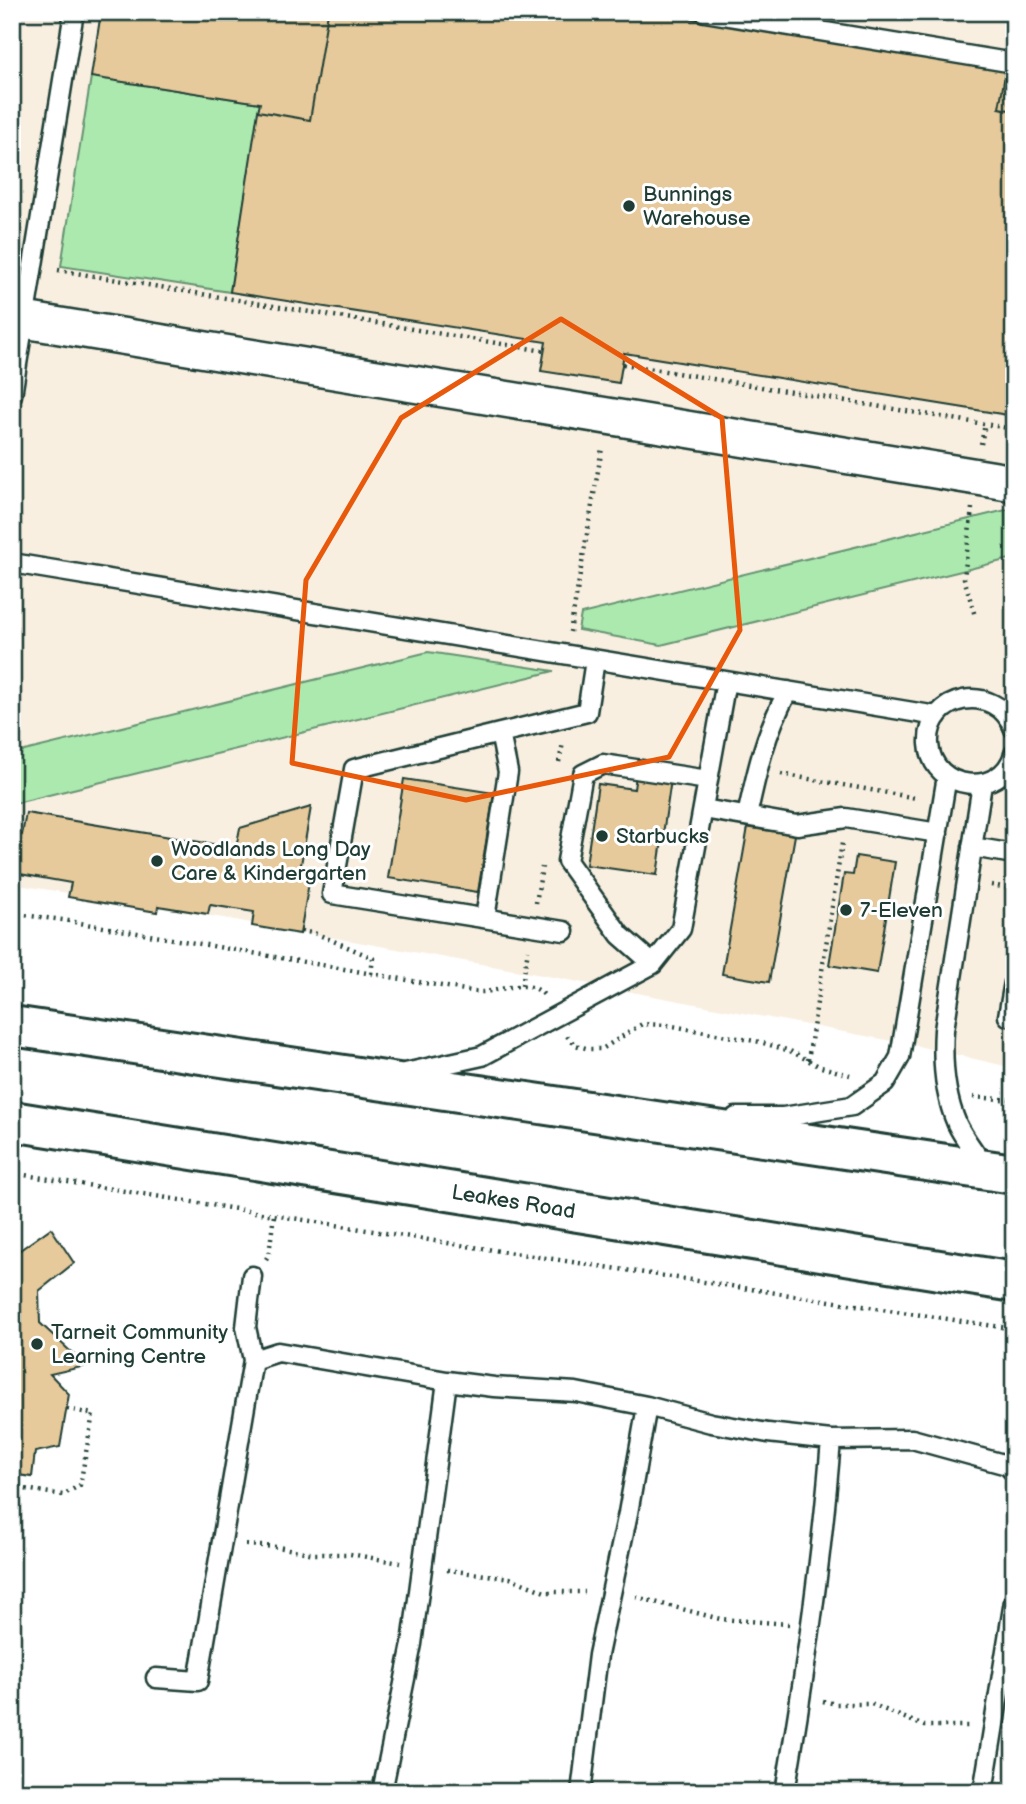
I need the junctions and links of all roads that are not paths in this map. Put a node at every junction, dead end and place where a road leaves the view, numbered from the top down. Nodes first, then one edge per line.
1 (74, 12) edge
2 (705, 12) edge
3 (1014, 63) edge
4 (18, 318) edge
5 (12, 395) edge
6 (1014, 483) edge
7 (12, 563) edge
8 (595, 660) junction
9 (726, 681) junction
10 (788, 691) junction
11 (937, 716) junction
12 (1014, 729) edge
13 (500, 733) junction
14 (1014, 754) edge
15 (947, 776) junction
16 (708, 780) junction
17 (982, 784) junction
18 (703, 809) junction
19 (747, 816) junction
20 (938, 833) junction
21 (972, 847) junction
22 (1014, 854) edge
23 (485, 918) junction
24 (564, 931) dead end
25 (653, 964) junction
26 (1014, 982) edge
27 (1014, 1017) edge
28 (12, 1026) edge
29 (378, 1080) junction
30 (639, 1117) junction
31 (12, 1121) edge
32 (1000, 1171) edge
33 (252, 1276) road end
34 (1014, 1283) edge
35 (253, 1360) junction
36 (447, 1381) junction
37 (647, 1405) junction
38 (831, 1440) junction
39 (1014, 1472) edge
40 (1014, 1601) edge
41 (156, 1678) dead end
42 (382, 1792) edge
43 (581, 1792) edge
44 (785, 1792) edge
45 (983, 1792) edge

1 - 4 lane
2 - 3 lane
4 - 5 lane
4 - 6 street
7 - 8 lane
8 - 9 lane
8 - 13 lane
9 - 10 lane
9 - 16 lane
10 - 11 lane
10 - 19 lane
11 - 12 lane
11 - 15 lane
13 - 23 lane
13 - 23 lane
14 - 17 lane
15 - 17 lane
15 - 20 lane
16 - 18 lane
16 - 25 lane
17 - 21 lane
18 - 19 lane
18 - 25 lane
19 - 20 lane
20 - 30 lane
21 - 22 lane
21 - 32 lane
23 - 24 lane
25 - 29 lane
26 - 27 lane
28 - 29 highway
29 - 30 highway
30 - 32 highway
31 - 34 highway, Leakes Road
33 - 35 lane
35 - 36 lane
35 - 41 lane
36 - 37 lane
36 - 42 lane
37 - 38 lane
37 - 43 lane
38 - 39 lane
38 - 44 lane
40 - 45 lane

